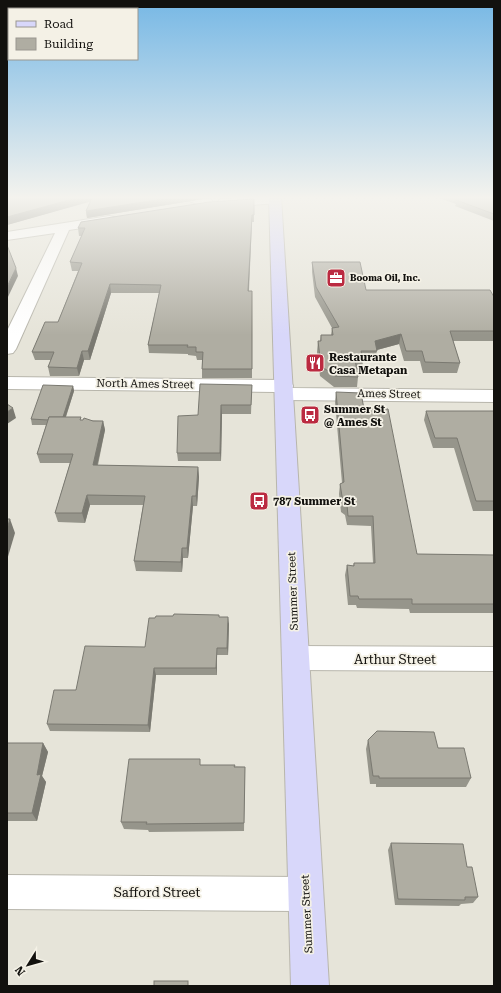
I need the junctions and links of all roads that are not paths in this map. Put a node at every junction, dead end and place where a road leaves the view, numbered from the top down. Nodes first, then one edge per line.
1 (57, 242) edge
2 (277, 242) edge
3 (7, 349) edge
4 (7, 383) edge
5 (284, 390) junction
6 (494, 396) edge
7 (296, 658) junction
8 (494, 659) edge
9 (7, 892) edge
10 (306, 894) junction
11 (310, 986) edge

1 - 3 street
2 - 5 main road, Summer Street
4 - 5 street, North Ames Street
5 - 6 street, Ames Street
5 - 7 main road, Summer Street
7 - 8 street, Arthur Street
7 - 10 main road, Summer Street
9 - 10 street, Safford Street
10 - 11 main road, Summer Street

